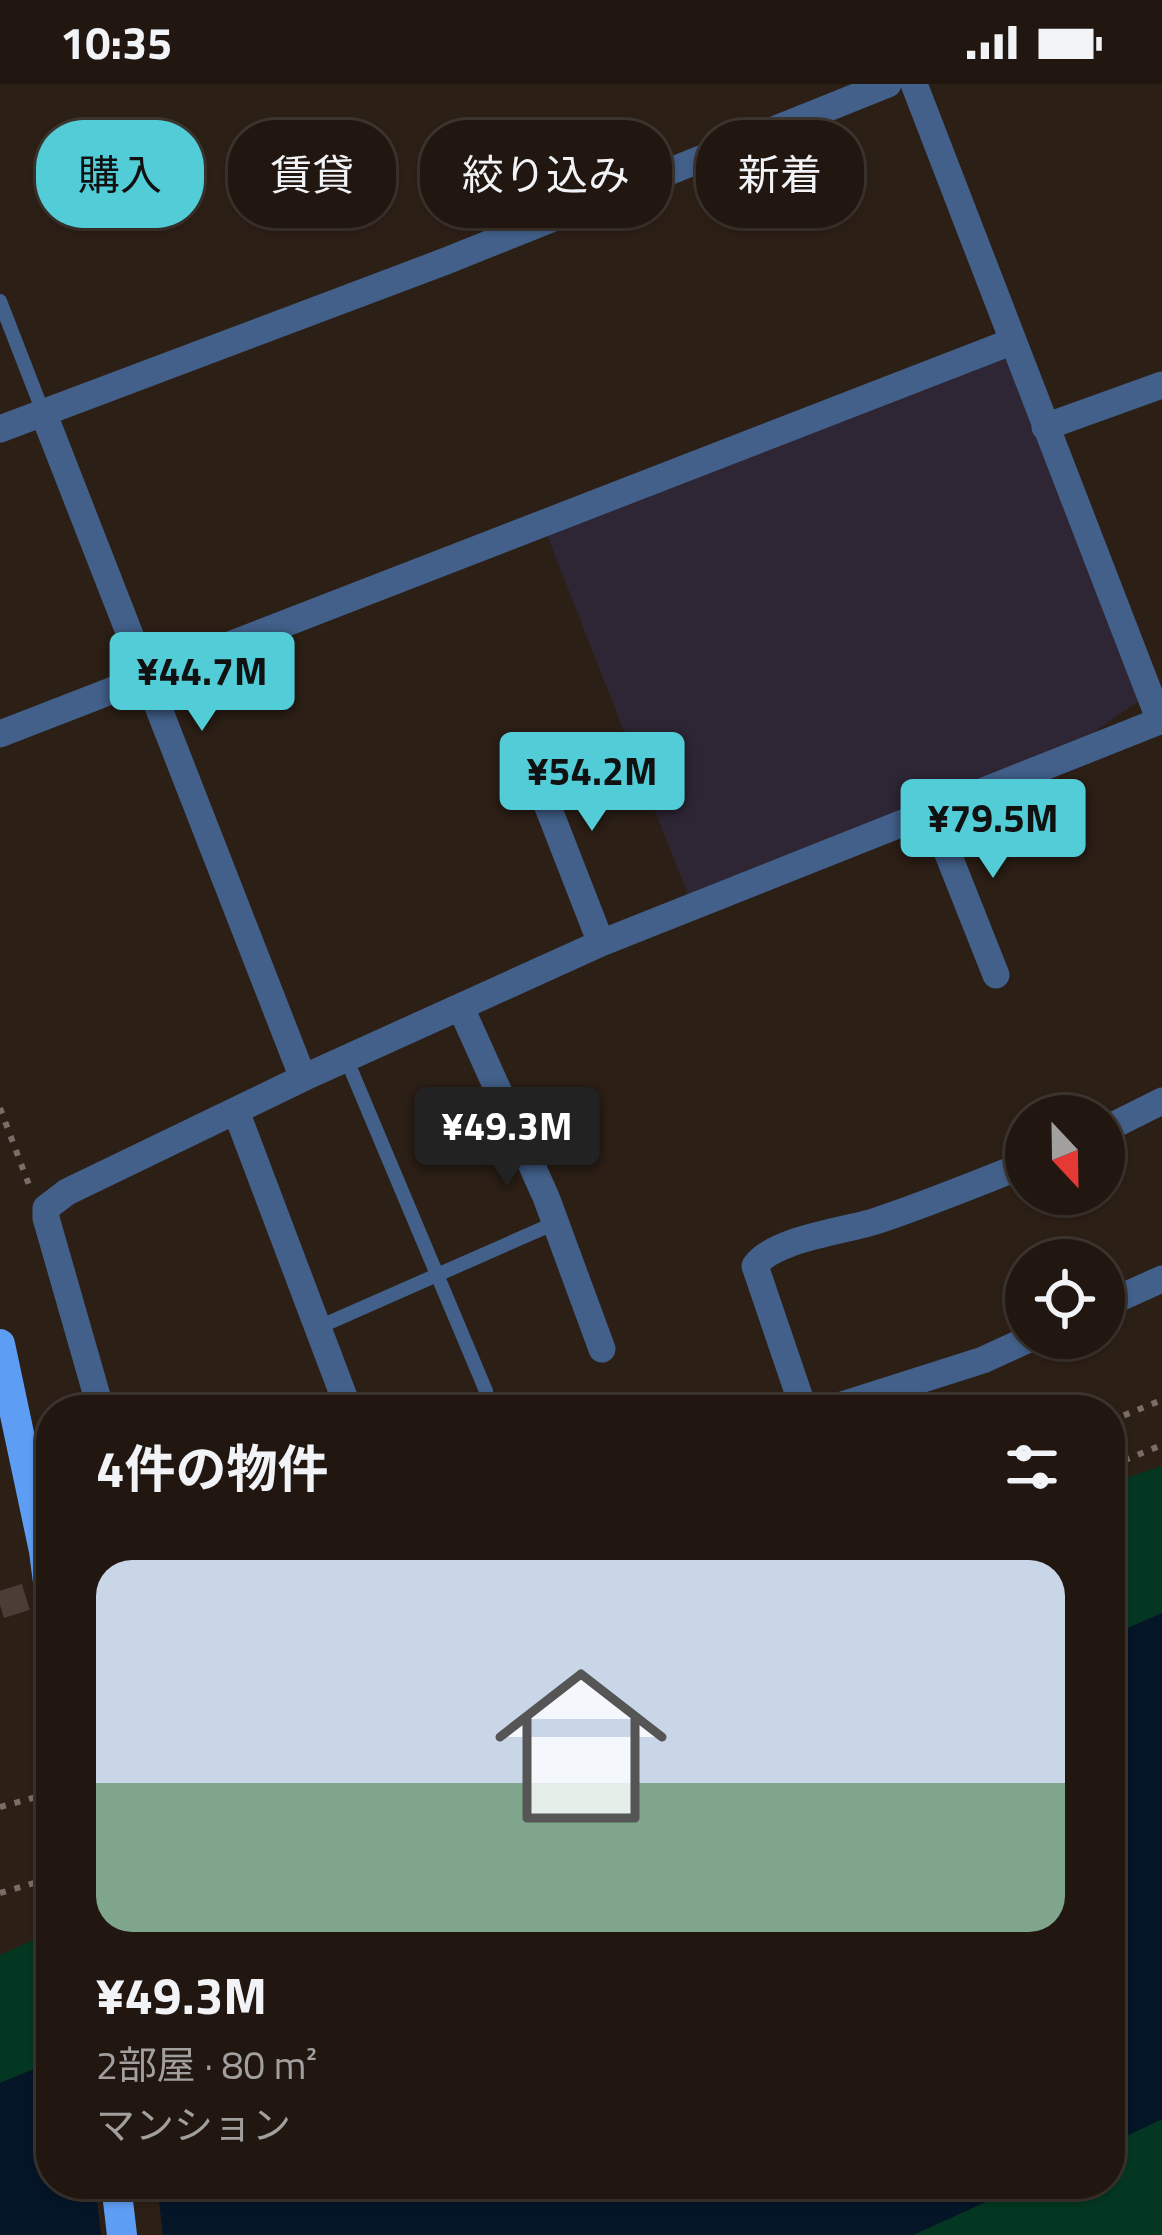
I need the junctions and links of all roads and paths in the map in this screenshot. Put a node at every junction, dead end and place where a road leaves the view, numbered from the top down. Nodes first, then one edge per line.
1 (888, 84) edge
2 (914, 84) edge
3 (0, 301) edge
4 (1011, 342) junction
5 (1162, 385) edge
6 (43, 412) junction
7 (1045, 427) junction
8 (0, 429) edge
9 (146, 678) junction
10 (1161, 721) edge
11 (0, 734) edge
12 (525, 748) dead end
13 (931, 811) junction
14 (601, 944) junction
15 (996, 975) dead end
16 (461, 1008) junction
17 (346, 1058) junction
18 (303, 1078) junction
19 (1162, 1101) edge
20 (0, 1108) edge
21 (236, 1111) junction
22 (1125, 1120) edge
23 (1005, 1172) edge
24 (31, 1188) dead end
25 (555, 1223) junction
26 (439, 1276) junction
27 (1162, 1279) edge
28 (1125, 1296) edge
29 (319, 1327) junction
30 (0, 1344) edge
31 (602, 1349) dead end
32 (1005, 1350) edge
33 (486, 1391) dead end
34 (97, 1395) edge
35 (344, 1395) edge
36 (799, 1395) edge
37 (873, 1395) edge
38 (1162, 1400) edge
39 (1125, 1415) edge
40 (1162, 1445) edge
41 (1125, 1460) edge
42 (36, 1513) edge
43 (36, 1797) edge
44 (0, 1808) edge
45 (36, 1882) edge
46 (0, 1893) edge
47 (118, 2199) edge
48 (122, 2235) edge

1 - 6 street
2 - 4 street
3 - 6 lane
4 - 7 street
4 - 9 street
5 - 7 street
6 - 8 street
6 - 9 street
7 - 10 street
9 - 11 street
9 - 18 street
10 - 13 street
12 - 14 street
13 - 14 street
13 - 15 street
14 - 16 street
16 - 17 street
16 - 25 street
17 - 18 street
17 - 26 lane
18 - 21 street
19 - 22 street
20 - 24 path
21 - 29 street
21 - 34 street
23 - 36 street
25 - 26 lane
25 - 31 street
26 - 29 lane
26 - 33 lane
27 - 28 street
29 - 35 street
30 - 42 main road
32 - 37 street
38 - 39 path
40 - 41 path
43 - 44 path
45 - 46 path
47 - 48 main road

